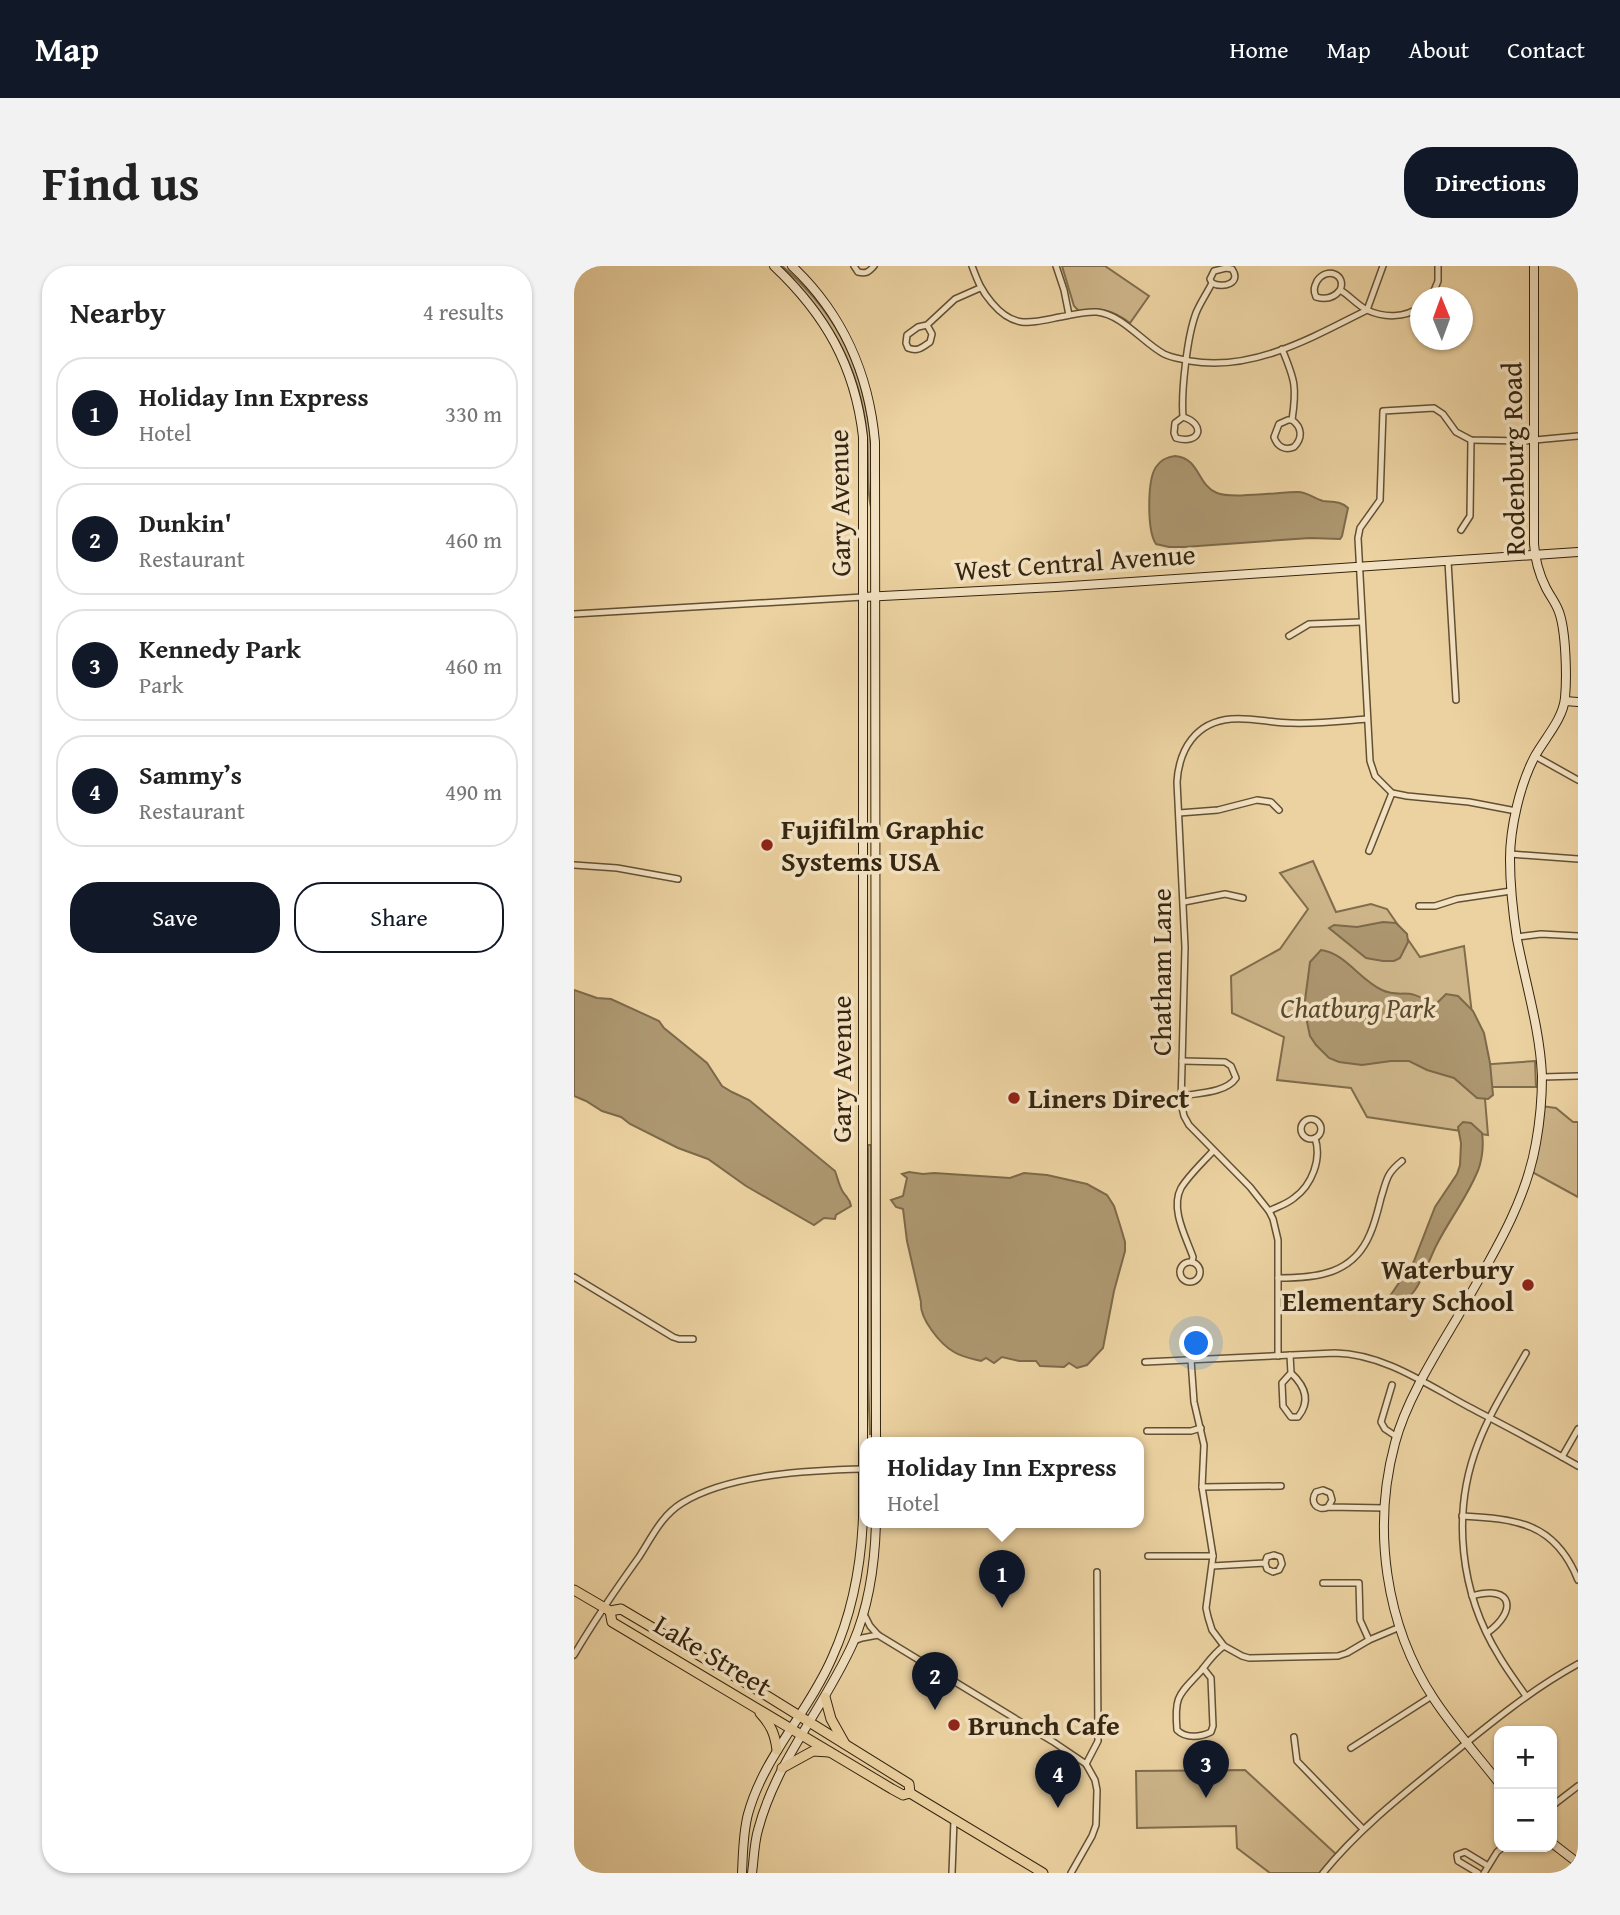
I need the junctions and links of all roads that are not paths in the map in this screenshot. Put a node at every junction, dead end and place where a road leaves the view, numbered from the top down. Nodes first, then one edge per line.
1 (774, 266) edge
2 (792, 266) edge
3 (854, 266) edge
4 (874, 266) edge
5 (972, 266) edge
6 (1056, 266) edge
7 (1383, 266) edge
8 (1438, 266) edge
9 (1534, 266) edge
10 (1212, 284) junction
11 (1436, 287) edge
12 (980, 288) junction
13 (1340, 290) junction
14 (1367, 310) junction
15 (1410, 312) edge
16 (1069, 316) junction
17 (927, 325) junction
18 (1282, 349) junction
19 (1186, 360) junction
20 (1183, 417) junction
21 (1292, 420) junction
22 (1578, 436) edge
23 (1471, 440) junction
24 (1534, 440) junction
25 (1461, 530) dead end
26 (1578, 552) edge
27 (1535, 555) junction
28 (1448, 561) junction
29 (1359, 566) junction
30 (863, 597) junction
31 (876, 597) junction
32 (574, 614) edge
33 (1362, 622) junction
34 (1289, 636) dead end
35 (1456, 700) dead end
36 (1565, 701) junction
37 (1578, 702) edge
38 (1367, 719) junction
39 (1535, 756) junction
40 (1578, 780) edge
41 (1392, 793) junction
42 (1279, 810) dead end
43 (1517, 812) junction
44 (1179, 813) junction
45 (1369, 851) dead end
46 (1510, 854) junction
47 (1578, 859) edge
48 (574, 865) edge
49 (678, 879) dead end
50 (1511, 891) junction
51 (1243, 898) dead end
52 (1184, 902) junction
53 (1419, 906) dead end
54 (1578, 936) edge
55 (1517, 937) junction
56 (1182, 1061) junction
57 (1578, 1076) edge
58 (1542, 1077) junction
59 (1181, 1096) junction
60 (1315, 1138) dead end
61 (1213, 1151) junction
62 (1402, 1161) dead end
63 (1269, 1211) junction
64 (1192, 1262) dead end
65 (574, 1278) edge
66 (1278, 1278) junction
67 (693, 1339) dead end
68 (1525, 1353) dead end
69 (1290, 1355) junction
70 (1278, 1356) junction
71 (1191, 1360) junction
72 (1145, 1362) dead end
73 (1291, 1373) junction
74 (1421, 1381) junction
75 (1392, 1385) dead end
76 (1489, 1418) junction
77 (1202, 1428) junction
78 (1578, 1429) edge
79 (1146, 1431) dead end
80 (864, 1437) edge
81 (876, 1437) edge
82 (1397, 1437) junction
83 (1562, 1457) junction
84 (1578, 1466) edge
85 (860, 1469) edge
86 (1281, 1486) dead end
87 (1202, 1487) junction
88 (1328, 1507) dead end
89 (1385, 1507) junction
90 (1462, 1516) junction
91 (862, 1528) edge
92 (876, 1528) edge
93 (1147, 1556) dead end
94 (1213, 1556) junction
95 (1265, 1563) dead end
96 (1212, 1566) junction
97 (1097, 1572) dead end
98 (1578, 1580) edge
99 (1323, 1583) dead end
100 (574, 1590) edge
101 (1472, 1596) junction
102 (606, 1609) junction
103 (863, 1612) junction
104 (1400, 1627) junction
105 (1487, 1633) junction
106 (878, 1635) junction
107 (1369, 1640) junction
108 (853, 1642) junction
109 (1224, 1646) junction
110 (574, 1655) edge
111 (1578, 1664) edge
112 (1203, 1668) junction
113 (1432, 1696) junction
114 (1527, 1696) junction
115 (825, 1697) junction
116 (749, 1702) junction
117 (798, 1716) junction
118 (809, 1723) junction
119 (791, 1728) junction
120 (801, 1734) junction
121 (1294, 1737) dead end
122 (1466, 1743) junction
123 (846, 1745) junction
124 (1351, 1748) dead end
125 (777, 1750) junction
126 (830, 1752) junction
127 (1086, 1764) junction
128 (782, 1768) junction
129 (1494, 1777) edge
130 (1578, 1786) edge
131 (910, 1793) junction
132 (1557, 1802) edge
133 (954, 1818) junction
134 (1363, 1829) junction
135 (1557, 1847) edge
136 (1497, 1852) edge
137 (1578, 1863) edge
138 (1488, 1866) junction
139 (742, 1873) edge
140 (752, 1873) edge
141 (952, 1873) edge
142 (1042, 1873) edge
143 (1071, 1873) edge
144 (1323, 1873) edge
145 (1478, 1873) edge
146 (1484, 1873) edge

1 - 30 main road, Gary Avenue
2 - 31 main road, Gary Avenue
3 - 4 street
5 - 12 street
6 - 16 street
7 - 14 street
8 - 11 street
9 - 24 main road, Rodenburg Road
10 - 10 street
10 - 19 street
12 - 16 street
12 - 17 street
13 - 13 street
13 - 14 street
14 - 15 street
14 - 18 street
16 - 19 street
17 - 17 street
18 - 19 street
18 - 21 street
19 - 20 street
20 - 20 street
21 - 21 street
22 - 24 street
23 - 24 street
23 - 25 street
23 - 29 street
24 - 27 main road, Rodenburg Road
26 - 27 main road, West Central Avenue
27 - 28 main road, West Central Avenue
27 - 36 main road, Rodenburg Road
28 - 29 main road, West Central Avenue
28 - 35 street
29 - 31 main road, West Central Avenue
29 - 33 street
30 - 31 main road, West Central Avenue
30 - 32 street, West Central Avenue
30 - 80 main road, Gary Avenue
31 - 81 main road, Gary Avenue
33 - 34 street
33 - 38 street
36 - 37 main road
36 - 39 main road, Rodenburg Road
38 - 41 street
38 - 44 street, Chatham Lane
39 - 40 street
39 - 43 main road, Rodenburg Road
41 - 43 street
41 - 45 street
42 - 44 street
43 - 46 main road, Rodenburg Road
44 - 52 street, Chatham Lane
46 - 47 street
46 - 50 main road, Rodenburg Road
48 - 49 street
50 - 53 street
50 - 55 main road, Rodenburg Road
51 - 52 street
52 - 56 street, Chatham Lane
54 - 55 street
55 - 58 main road, Rodenburg Road
56 - 59 street, Chatham Lane
56 - 59 street
57 - 58 street
58 - 74 main road, Rodenburg Road
59 - 61 street, Chatham Lane
60 - 63 street
61 - 63 street, Chatham Lane
61 - 64 street
62 - 66 street
63 - 66 street, Chatham Lane
65 - 67 street
66 - 70 street, Chatham Lane
68 - 76 street
69 - 70 street
69 - 73 street
69 - 74 street
70 - 71 street
71 - 72 street
71 - 77 street
73 - 73 street
74 - 76 street
74 - 82 main road, Rodenburg Road
75 - 82 street
76 - 83 street
76 - 90 street
77 - 79 street
77 - 87 street
78 - 83 street
82 - 89 main road, Rodenburg Road
83 - 84 street
85 - 102 street
86 - 87 street
87 - 94 street
88 - 89 street
89 - 104 main road, Rodenburg Road
90 - 98 street
90 - 101 street
91 - 117 main road, Gary Avenue
92 - 103 main road
93 - 94 street
94 - 96 street
95 - 96 street
96 - 109 street
97 - 127 street
99 - 107 street
100 - 102 main road, Lake Street
101 - 105 street
101 - 105 street
102 - 110 street
102 - 116 main road, Lake Street
102 - 117 main road, Lake Street
103 - 106 street
103 - 108 main road
104 - 107 street
104 - 113 main road, Rodenburg Road
105 - 114 street
106 - 108 street
106 - 127 street
107 - 109 street
108 - 115 main road
109 - 112 street
111 - 114 street
112 - 112 street
113 - 122 main road, Rodenburg Road
113 - 124 street
114 - 122 street
115 - 118 main road
115 - 123 main road
116 - 119 main road, Lake Street
116 - 125 main road
117 - 118 main road, Lake Street
117 - 119 main road, Gary Avenue
118 - 120 main road
118 - 123 main road, Lake Street
119 - 120 main road, Lake Street
119 - 125 main road, Gary Avenue
120 - 126 main road, Lake Street
120 - 128 main road
121 - 134 street
122 - 129 main road, Rodenburg Road
122 - 134 street
123 - 131 main road, Lake Street
125 - 139 main road, Gary Avenue
126 - 128 main road
126 - 131 main road, Lake Street
127 - 143 street
128 - 140 main road
130 - 132 street
131 - 133 main road
133 - 141 street
133 - 142 main road
134 - 144 street
135 - 137 main road
136 - 138 street
138 - 145 street
138 - 146 street

